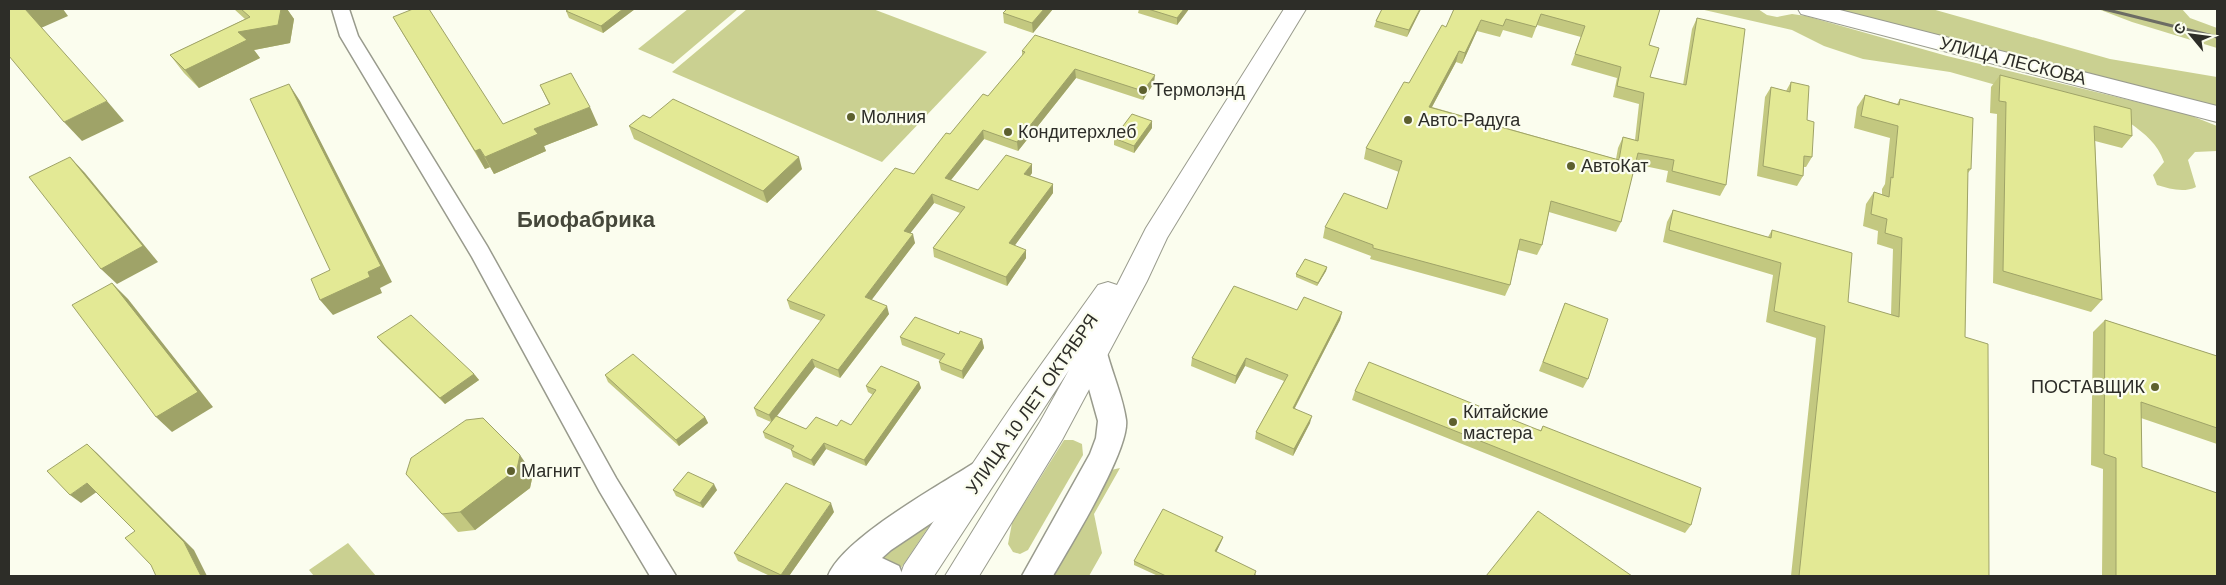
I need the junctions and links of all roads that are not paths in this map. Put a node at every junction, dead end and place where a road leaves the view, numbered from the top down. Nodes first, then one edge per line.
1 (340, 9) edge
2 (1295, 9) edge
3 (1809, 9) edge
4 (2217, 114) edge
5 (1154, 235) junction
6 (1093, 353) junction
7 (984, 472) junction
8 (664, 576) edge
9 (844, 576) edge
10 (888, 576) edge
11 (916, 576) edge
12 (961, 576) edge
13 (1037, 576) edge

1 - 8 street
2 - 5 main road, УЛИЦА 10 ЛЕТ ОКТЯБРЯ
3 - 4 main road, УЛИЦА ЛЕСКОВА
5 - 6 main road, УЛИЦА 10 ЛЕТ ОКТЯБРЯ
5 - 7 main road, УЛИЦА 10 ЛЕТ ОКТЯБРЯ
6 - 12 main road, УЛИЦА 10 ЛЕТ ОКТЯБРЯ
6 - 13 street
7 - 9 street
7 - 11 main road, УЛИЦА 10 ЛЕТ ОКТЯБРЯ
9 - 10 street

